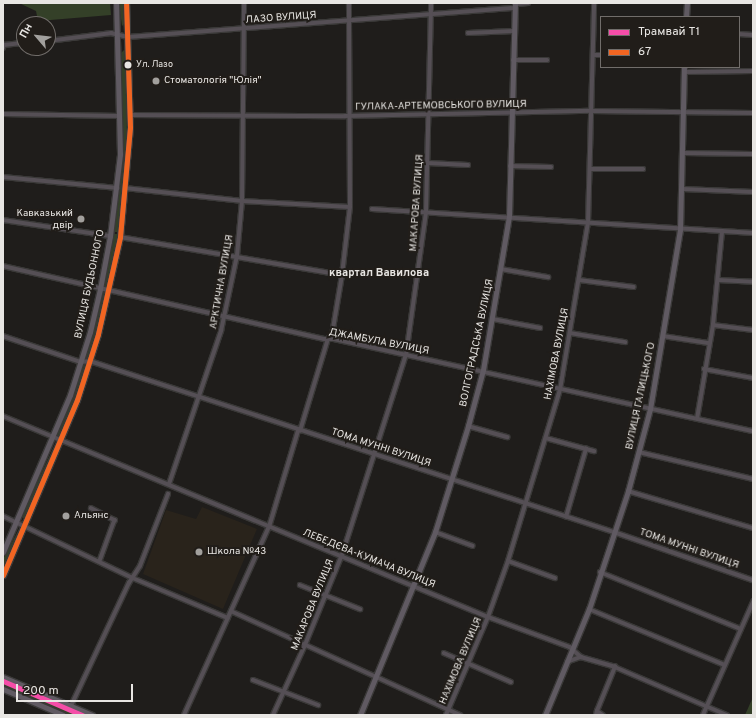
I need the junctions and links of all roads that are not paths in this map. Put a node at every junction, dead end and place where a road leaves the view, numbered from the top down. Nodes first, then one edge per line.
1 (116, 3) edge
2 (126, 3) edge
3 (244, 3) edge
4 (349, 3) edge
5 (431, 3) edge
6 (528, 3) edge
7 (594, 3) edge
8 (687, 3) edge
9 (515, 5) edge
10 (431, 13) junction
11 (686, 16) edge
12 (348, 21) junction
13 (244, 28) junction
14 (514, 31) junction
15 (468, 33) dead end
16 (740, 34) edge
17 (753, 35) edge
18 (118, 36) junction
19 (128, 37) junction
20 (56, 39) edge
21 (16, 44) edge
22 (3, 48) edge
23 (593, 55) junction
24 (600, 55) edge
25 (513, 60) junction
26 (547, 60) dead end
27 (684, 69) edge
28 (753, 71) edge
29 (591, 110) junction
30 (510, 112) junction
31 (684, 113) junction
32 (753, 113) edge
33 (3, 114) edge
34 (430, 114) junction
35 (130, 115) junction
36 (121, 116) junction
37 (244, 116) junction
38 (348, 116) junction
39 (684, 153) junction
40 (753, 154) edge
41 (428, 163) junction
42 (468, 165) dead end
43 (510, 166) junction
44 (551, 167) dead end
45 (643, 168) dead end
46 (590, 169) junction
47 (3, 177) edge
48 (117, 188) junction
49 (126, 188) junction
50 (682, 189) junction
51 (753, 192) edge
52 (242, 201) junction
53 (350, 207) junction
54 (372, 209) dead end
55 (426, 212) junction
56 (509, 217) junction
57 (3, 220) edge
58 (588, 223) junction
59 (680, 230) junction
60 (722, 231) junction
61 (753, 233) edge
62 (110, 236) junction
63 (120, 237) junction
64 (237, 256) junction
65 (3, 266) edge
66 (501, 269) junction
67 (342, 275) junction
68 (548, 277) dead end
69 (579, 280) junction
70 (718, 280) junction
71 (753, 282) edge
72 (634, 287) dead end
73 (100, 289) junction
74 (109, 291) junction
75 (225, 316) junction
76 (493, 320) junction
77 (714, 325) junction
78 (540, 328) dead end
79 (753, 330) edge
80 (570, 333) junction
81 (3, 336) edge
82 (663, 336) junction
83 (328, 339) junction
84 (625, 342) dead end
85 (709, 344) junction
86 (406, 355) junction
87 (90, 361) junction
88 (82, 362) junction
89 (704, 369) junction
90 (482, 372) junction
91 (753, 378) edge
92 (560, 390) junction
93 (200, 398) junction
94 (650, 409) junction
95 (3, 416) edge
96 (697, 419) junction
97 (468, 426) junction
98 (299, 431) junction
99 (753, 431) edge
100 (507, 437) dead end
101 (53, 438) junction
102 (546, 438) junction
103 (62, 441) junction
104 (586, 449) junction
105 (594, 451) dead end
106 (639, 452) junction
107 (376, 455) junction
108 (753, 479) edge
109 (451, 480) junction
110 (170, 484) junction
111 (628, 491) junction
112 (168, 494) dead end
113 (526, 504) junction
114 (91, 508) dead end
115 (3, 516) edge
116 (566, 517) junction
117 (16, 522) junction
118 (25, 526) junction
119 (269, 527) junction
120 (753, 528) edge
121 (434, 532) junction
122 (614, 532) junction
123 (472, 546) dead end
124 (3, 552) edge
125 (342, 555) junction
126 (100, 561) junction
127 (508, 561) junction
128 (600, 572) junction
129 (3, 576) edge
130 (134, 578) junction
131 (555, 578) dead end
132 (753, 580) edge
133 (300, 585) dead end
134 (414, 586) junction
135 (326, 595) junction
136 (753, 602) edge
137 (360, 609) dead end
138 (588, 609) junction
139 (231, 611) junction
140 (488, 617) junction
141 (228, 618) junction
142 (741, 629) junction
143 (305, 645) junction
144 (572, 651) junction
145 (444, 653) dead end
146 (581, 657) junction
147 (567, 662) junction
148 (469, 664) junction
149 (725, 665) junction
150 (615, 667) junction
151 (376, 676) junction
152 (3, 677) edge
153 (253, 680) dead end
154 (511, 682) dead end
155 (3, 689) edge
156 (285, 692) junction
157 (318, 705) dead end
158 (70, 706) junction
159 (707, 706) junction
160 (449, 710) junction
161 (597, 713) edge
162 (63, 715) edge
163 (92, 715) edge
164 (184, 715) edge
165 (273, 715) edge
166 (360, 715) edge
167 (446, 715) edge
168 (460, 715) edge
169 (545, 715) edge
170 (603, 715) edge
171 (704, 715) edge
172 (727, 715) edge

1 - 18 street, ВУЛИЦЯ БУДЬОННОГО
2 - 19 street, ВУЛИЦЯ БУДЬОННОГО
3 - 13 street, АРКТИЧНА ВУЛИЦЯ
4 - 12 street
5 - 10 street, МАКАРОВА ВУЛИЦЯ
6 - 9 street, ЛАЗО ВУЛИЦЯ
7 - 23 street, НАХІМОВА ВУЛИЦЯ
8 - 11 street
9 - 10 street, ЛАЗО ВУЛИЦЯ
9 - 14 street, ВОЛГОГРАДСЬКА ВУЛИЦЯ
10 - 12 street, ЛАЗО ВУЛИЦЯ
10 - 34 street, МАКАРОВА ВУЛИЦЯ
12 - 13 street, ЛАЗО ВУЛИЦЯ
12 - 38 street
13 - 19 street, ЛАЗО ВУЛИЦЯ
13 - 37 street, АРКТИЧНА ВУЛИЦЯ
14 - 15 street
14 - 25 street, ВОЛГОГРАДСЬКА ВУЛИЦЯ
16 - 17 street
18 - 19 street, ЛАЗО ВУЛИЦЯ
18 - 20 street, ЛАЗО ВУЛИЦЯ
18 - 36 street, ВУЛИЦЯ БУДЬОННОГО
19 - 35 street, ВУЛИЦЯ БУДЬОННОГО
21 - 22 street
23 - 24 street
23 - 29 street, НАХІМОВА ВУЛИЦЯ
25 - 26 street
25 - 30 street, ВОЛГОГРАДСЬКА ВУЛИЦЯ
27 - 28 street
27 - 31 street, ВУЛИЦЯ ГАЛИЦЬКОГО
29 - 30 street, ГУЛАКА-АРТЕМОВСЬКОГО ВУЛИЦЯ
29 - 31 street, ГУЛАКА-АРТЕМОВСЬКОГО ВУЛИЦЯ
29 - 46 street, НАХІМОВА ВУЛИЦЯ
30 - 34 street, ГУЛАКА-АРТЕМОВСЬКОГО ВУЛИЦЯ
30 - 43 street, ВОЛГОГРАДСЬКА ВУЛИЦЯ
31 - 32 street, ГУЛАКА-АРТЕМОВСЬКОГО ВУЛИЦЯ
31 - 39 street, ВУЛИЦЯ ГАЛИЦЬКОГО
33 - 36 street
34 - 38 street, ГУЛАКА-АРТЕМОВСЬКОГО ВУЛИЦЯ
34 - 41 street, МАКАРОВА ВУЛИЦЯ
35 - 37 street, ГУЛАКА-АРТЕМОВСЬКОГО ВУЛИЦЯ
35 - 49 street, ВУЛИЦЯ БУДЬОННОГО
36 - 48 street, ВУЛИЦЯ БУДЬОННОГО
37 - 38 street, ГУЛАКА-АРТЕМОВСЬКОГО ВУЛИЦЯ
37 - 52 street, АРКТИЧНА ВУЛИЦЯ
38 - 53 street
39 - 40 street
39 - 50 street, ВУЛИЦЯ ГАЛИЦЬКОГО
41 - 42 street
41 - 55 street, МАКАРОВА ВУЛИЦЯ
43 - 44 street
43 - 56 street, ВОЛГОГРАДСЬКА ВУЛИЦЯ
45 - 46 street
46 - 58 street, НАХІМОВА ВУЛИЦЯ
47 - 48 street
48 - 62 street, ВУЛИЦЯ БУДЬОННОГО
49 - 52 street
49 - 63 street, ВУЛИЦЯ БУДЬОННОГО
50 - 51 street
50 - 59 street, ВУЛИЦЯ ГАЛИЦЬКОГО
52 - 53 street
52 - 64 street, АРКТИЧНА ВУЛИЦЯ
53 - 67 street
54 - 55 street
55 - 56 street
55 - 86 street, МАКАРОВА ВУЛИЦЯ
56 - 58 street
56 - 66 street, ВОЛГОГРАДСЬКА ВУЛИЦЯ
57 - 62 street
58 - 59 street
58 - 69 street, НАХІМОВА ВУЛИЦЯ
59 - 60 street
59 - 82 street, ВУЛИЦЯ ГАЛИЦЬКОГО
60 - 61 street
60 - 70 street
62 - 73 street, ВУЛИЦЯ БУДЬОННОГО
63 - 64 street
63 - 74 street, ВУЛИЦЯ БУДЬОННОГО
64 - 67 street
64 - 75 street, АРКТИЧНА ВУЛИЦЯ
65 - 73 street, ДЖАМБУЛА ВУЛИЦЯ
66 - 68 street
66 - 76 street, ВОЛГОГРАДСЬКА ВУЛИЦЯ
67 - 83 street
69 - 72 street
69 - 80 street, НАХІМОВА ВУЛИЦЯ
70 - 71 street
70 - 77 street
73 - 74 street, ДЖАМБУЛА ВУЛИЦЯ
73 - 88 street, ВУЛИЦЯ БУДЬОННОГО
74 - 75 street, ДЖАМБУЛА ВУЛИЦЯ
74 - 87 street, ВУЛИЦЯ БУДЬОННОГО
75 - 83 street, ДЖАМБУЛА ВУЛИЦЯ
75 - 93 street, АРКТИЧНА ВУЛИЦЯ
76 - 78 street
76 - 90 street, ВОЛГОГРАДСЬКА ВУЛИЦЯ
77 - 79 street
77 - 85 street
80 - 84 street
80 - 92 street, НАХІМОВА ВУЛИЦЯ
81 - 88 street, ТОМА МУННІ ВУЛИЦЯ
82 - 85 street
82 - 94 street, ВУЛИЦЯ ГАЛИЦЬКОГО
83 - 86 street, ДЖАМБУЛА ВУЛИЦЯ
83 - 98 street
85 - 89 street
86 - 90 street, ДЖАМБУЛА ВУЛИЦЯ
86 - 107 street, МАКАРОВА ВУЛИЦЯ
87 - 88 street, ТОМА МУННІ ВУЛИЦЯ
87 - 93 street, ТОМА МУННІ ВУЛИЦЯ
87 - 103 street, ВУЛИЦЯ БУДЬОННОГО
88 - 101 street, ВУЛИЦЯ БУДЬОННОГО
89 - 91 street
89 - 96 street
90 - 92 street, ДЖАМБУЛА ВУЛИЦЯ
90 - 97 street, ВОЛГОГРАДСЬКА ВУЛИЦЯ
92 - 94 street, ДЖАМБУЛА ВУЛИЦЯ
92 - 102 street, НАХІМОВА ВУЛИЦЯ
93 - 98 street, ТОМА МУННІ ВУЛИЦЯ
93 - 110 street, АРКТИЧНА ВУЛИЦЯ
94 - 96 street, ДЖАМБУЛА ВУЛИЦЯ
94 - 106 street, ВУЛИЦЯ ГАЛИЦЬКОГО
95 - 101 street, ЛЕБЕДЄВА-КУМАЧА ВУЛИЦЯ
96 - 99 street, ДЖАМБУЛА ВУЛИЦЯ
97 - 100 street
97 - 109 street, ВОЛГОГРАДСЬКА ВУЛИЦЯ
98 - 107 street, ТОМА МУННІ ВУЛИЦЯ
98 - 119 street
101 - 103 street, ЛЕБЕДЄВА-КУМАЧА ВУЛИЦЯ
101 - 117 street, ВУЛИЦЯ БУДЬОННОГО
102 - 104 street
102 - 113 street, НАХІМОВА ВУЛИЦЯ
103 - 110 street, ЛЕБЕДЄВА-КУМАЧА ВУЛИЦЯ
103 - 118 street, ВУЛИЦЯ БУДЬОННОГО
104 - 105 street
104 - 116 street
106 - 108 street
106 - 111 street, ВУЛИЦЯ ГАЛИЦЬКОГО
107 - 109 street, ТОМА МУННІ ВУЛИЦЯ
107 - 125 street, МАКАРОВА ВУЛИЦЯ
109 - 113 street, ТОМА МУННІ ВУЛИЦЯ
109 - 121 street, ВОЛГОГРАДСЬКА ВУЛИЦЯ
110 - 119 street, ЛЕБЕДЄВА-КУМАЧА ВУЛИЦЯ
111 - 120 street
111 - 122 street, ВУЛИЦЯ ГАЛИЦЬКОГО
112 - 130 street
113 - 116 street, ТОМА МУННІ ВУЛИЦЯ
113 - 127 street, НАХІМОВА ВУЛИЦЯ
114 - 126 street
115 - 117 street
116 - 122 street, ТОМА МУННІ ВУЛИЦЯ
117 - 118 street
117 - 124 street, ВУЛИЦЯ БУДЬОННОГО
118 - 126 street
118 - 129 street, ВУЛИЦЯ БУДЬОННОГО
119 - 125 street, ЛЕБЕДЄВА-КУМАЧА ВУЛИЦЯ
119 - 139 street
121 - 123 street
121 - 134 street, ВОЛГОГРАДСЬКА ВУЛИЦЯ
122 - 128 street, ВУЛИЦЯ ГАЛИЦЬКОГО
122 - 132 street, ТОМА МУННІ ВУЛИЦЯ
125 - 134 street, ЛЕБЕДЄВА-КУМАЧА ВУЛИЦЯ
125 - 135 street, МАКАРОВА ВУЛИЦЯ
126 - 130 street
127 - 131 street
127 - 140 street, НАХІМОВА ВУЛИЦЯ
128 - 138 street, ВУЛИЦЯ ГАЛИЦЬКОГО
128 - 142 street
130 - 141 street
130 - 158 street
133 - 135 street
134 - 140 street, ЛЕБЕДЄВА-КУМАЧА ВУЛИЦЯ
134 - 151 street, ВОЛГОГРАДСЬКА ВУЛИЦЯ
135 - 137 street
135 - 143 street, МАКАРОВА ВУЛИЦЯ
136 - 142 street
138 - 144 street, ВУЛИЦЯ ГАЛИЦЬКОГО
138 - 149 street
139 - 141 street
139 - 143 street
140 - 144 street, ЛЕБЕДЄВА-КУМАЧА ВУЛИЦЯ
140 - 148 street, НАХІМОВА ВУЛИЦЯ
141 - 164 street
142 - 149 street
143 - 151 street
143 - 156 street, МАКАРОВА ВУЛИЦЯ
144 - 146 street, ЛЕБЕДЄВА-КУМАЧА ВУЛИЦЯ
144 - 147 street, ВУЛИЦЯ ГАЛИЦЬКОГО
145 - 148 street
146 - 147 street
146 - 150 street, ЛЕБЕДЄВА-КУМАЧА ВУЛИЦЯ
147 - 169 street, ВУЛИЦЯ ГАЛИЦЬКОГО
148 - 154 street
148 - 160 street, НАХІМОВА ВУЛИЦЯ
149 - 159 street
150 - 159 street, ЛЕБЕДЄВА-КУМАЧА ВУЛИЦЯ
150 - 161 street
151 - 160 street
151 - 166 street, ВОЛГОГРАДСЬКА ВУЛИЦЯ
152 - 158 street
153 - 156 street
155 - 162 street
156 - 157 street
156 - 165 street, МАКАРОВА ВУЛИЦЯ
158 - 163 street
159 - 171 street
159 - 172 street, ЛЕБЕДЄВА-КУМАЧА ВУЛИЦЯ
160 - 167 street, НАХІМОВА ВУЛИЦЯ
160 - 168 street
161 - 170 street

